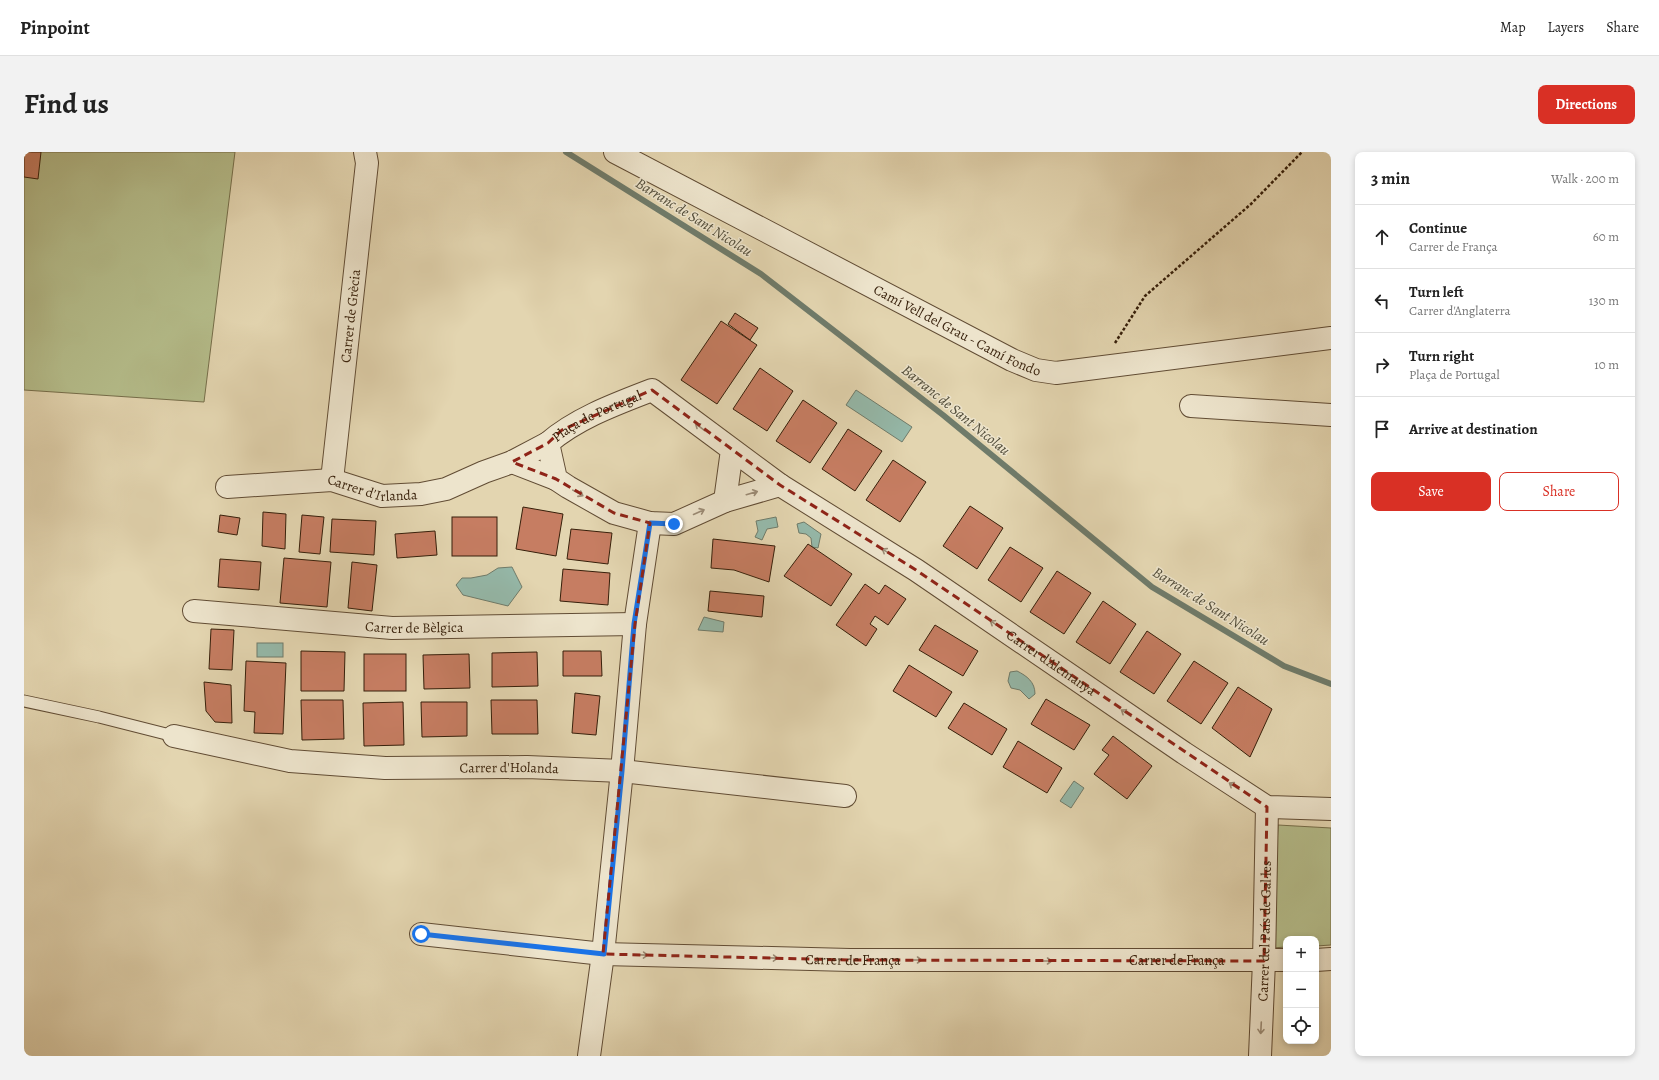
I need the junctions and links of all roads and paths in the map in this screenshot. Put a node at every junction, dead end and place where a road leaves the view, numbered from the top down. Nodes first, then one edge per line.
1 (365, 152) edge
2 (614, 152) edge
3 (1302, 152) edge
4 (1331, 338) edge
5 (1099, 367) junction
6 (1191, 406) dead end
7 (1331, 415) edge
8 (548, 443) junction
9 (732, 450) junction
10 (512, 462) junction
11 (556, 479) junction
12 (332, 480) junction
13 (780, 485) junction
14 (227, 487) dead end
15 (725, 501) junction
16 (650, 523) junction
17 (194, 611) dead end
18 (634, 624) junction
19 (24, 701) edge
20 (174, 736) joint
21 (622, 771) junction
22 (845, 796) dead end
23 (1266, 807) junction
24 (1331, 809) edge
25 (421, 934) dead end
26 (604, 954) junction
27 (1331, 959) edge
28 (1283, 960) edge
29 (1319, 960) edge
30 (1264, 961) junction
31 (589, 1056) edge
32 (1260, 1056) edge

1 - 12 street, Carrer de Grècia
2 - 5 street, Camí Vell del Grau - Camí Fondo
3 - 5 path
4 - 5 street, Camí Vell del Grau - Camí Fondo
6 - 7 street
9 -> 8 street, Plaça de Portugal
8 - 10 street, Carrer d'Irlanda
8 - 11 street, Plaça de Portugal
9 - 13 street, Carrer d'Alemanya
9 - 15 street
10 - 11 street
10 - 12 street, Carrer d'Irlanda
11 -> 16 street
12 - 14 street, Carrer d'Irlanda
15 -> 13 street
23 -> 13 street, Carrer d'Alemanya
16 -> 15 street
16 - 18 street
17 - 18 street, Carrer de Bèlgica
18 - 21 street
19 - 20 lane
20 - 21 street, Carrer d'Holanda
21 - 22 street, Carrer d'Holanda
21 - 26 street
23 - 24 street
23 - 30 street, Carrer del País de Gal·les
25 - 26 street, Carrer de França
26 -> 30 street, Carrer de França
26 - 31 street
27 - 29 street
28 - 30 street, Carrer de França
30 -> 32 street, Carrer del País de Gal·les

